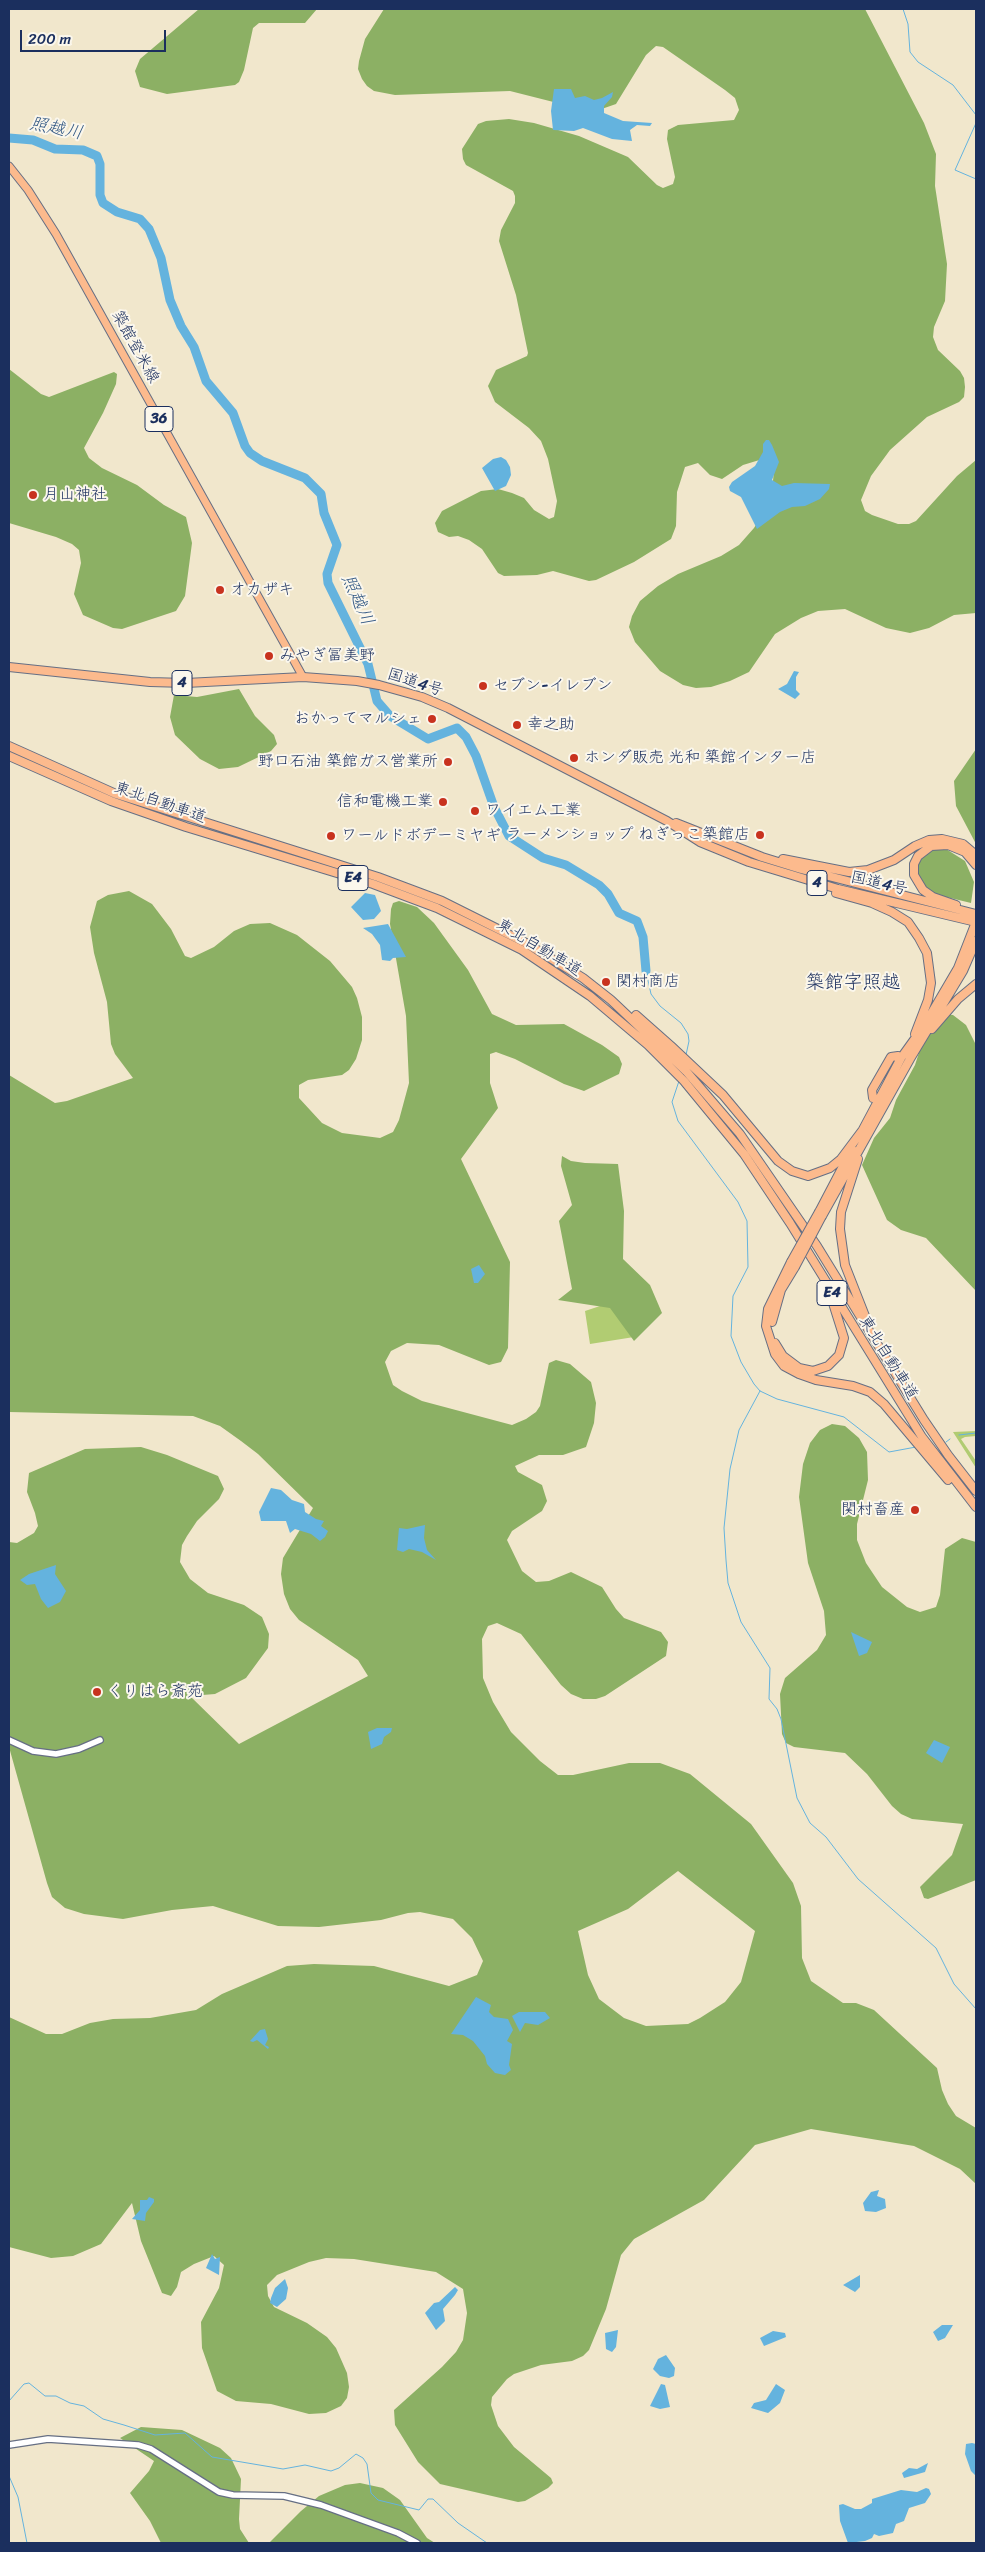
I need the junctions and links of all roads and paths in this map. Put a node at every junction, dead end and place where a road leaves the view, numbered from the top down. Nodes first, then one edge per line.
1 (9, 166) edge
2 (9, 667) edge
3 (303, 677) junction
4 (9, 746) edge
5 (9, 756) edge
6 (667, 821) junction
7 (976, 855) edge
8 (762, 857) junction
9 (749, 862) junction
10 (976, 865) edge
11 (973, 914) edge
12 (976, 922) edge
13 (974, 938) edge
14 (976, 984) edge
15 (914, 1042) junction
16 (901, 1054) junction
17 (689, 1068) junction
18 (872, 1109) junction
19 (862, 1131) junction
20 (870, 1132) junction
21 (820, 1214) junction
22 (793, 1264) junction
23 (824, 1280) junction
24 (892, 1370) junction
25 (976, 1491) edge
26 (976, 1508) edge
27 (9, 1740) edge
28 (100, 1740) dead end
29 (9, 2445) edge
30 (417, 2543) edge

1 - 3 main road, 築館登米線 / 36
2 - 3 highway, 国道4号 / 4
3 - 6 highway, 国道4号 / 4
4 - 17 highway, 東北自動車道 / E4
5 - 23 highway, 東北自動車道 / E4
6 - 8 highway, 国道4号 / 4
6 - 9 highway, 国道4号 / 4
7 - 8 highway
8 - 11 highway, 国道4号 / 4
9 - 12 highway, 国道4号 / 4
9 - 15 highway
10 - 11 highway
12 - 13 highway
13 - 15 highway
14 - 15 highway
15 - 16 highway
15 - 20 highway
16 - 18 highway
16 - 18 highway
17 - 19 highway
17 - 24 highway, 東北自動車道 / E4
18 - 19 highway
19 - 21 highway
20 - 21 highway
20 - 24 highway
21 - 22 highway, bridge
22 - 23 highway
22 - 26 highway
23 - 26 highway, 東北自動車道 / E4
24 - 25 highway, 東北自動車道 / E4
27 - 28 street
29 - 30 street

